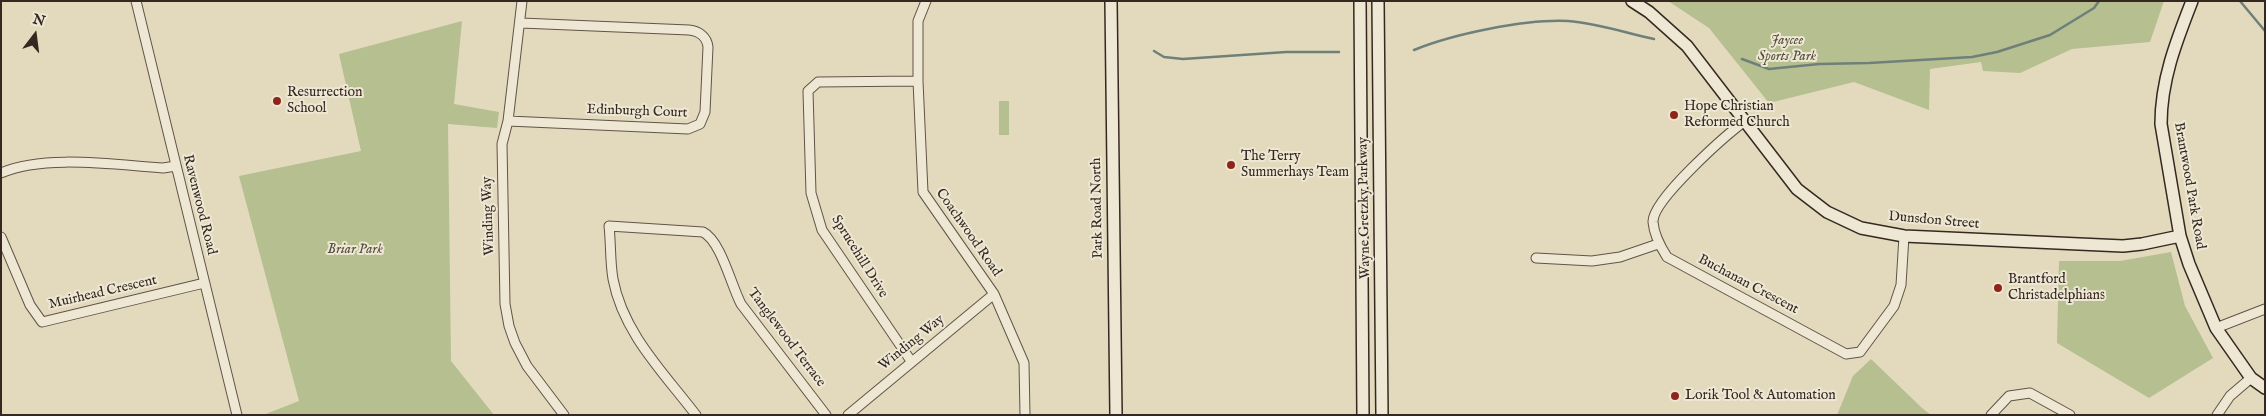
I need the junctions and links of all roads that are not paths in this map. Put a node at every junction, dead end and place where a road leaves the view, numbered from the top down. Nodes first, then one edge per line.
1 (136, 1) edge
2 (522, 1) edge
3 (926, 1) edge
4 (1111, 1) edge
5 (1360, 1) edge
6 (1378, 1) edge
7 (1632, 1) edge
8 (2192, 1) edge
9 (521, 23) junction
10 (918, 81) junction
11 (508, 121) junction
12 (1745, 122) junction
13 (176, 166) junction
14 (1, 173) edge
15 (1904, 236) junction
16 (2180, 236) junction
17 (1, 237) edge
18 (1658, 244) junction
19 (1536, 258) dead end
20 (204, 283) junction
21 (994, 294) junction
22 (2265, 309) edge
23 (2216, 328) junction
24 (910, 361) junction
25 (2252, 378) junction
26 (2265, 388) edge
27 (237, 415) edge
28 (564, 415) edge
29 (696, 415) edge
30 (826, 415) edge
31 (848, 415) edge
32 (1025, 415) edge
33 (1116, 415) edge
34 (1363, 415) edge
35 (1382, 415) edge
36 (1991, 415) edge
37 (2070, 415) edge
38 (2217, 415) edge

1 - 13 street, Ravenwood Road
2 - 9 street, Winding Way
3 - 10 street, Coachwood Road
4 - 33 main road, Park Road North
5 - 34 main road, Wayne Gretzky Parkway
6 - 35 main road, Wayne Gretzky Parkway
7 - 12 main road, Dunsdon Street
8 - 16 main road, Brantwood Park Road
9 - 11 street, Winding Way
9 - 11 street, Edinburgh Court
10 - 21 street, Coachwood Road
10 - 24 street, Sprucehill Drive
11 - 28 street, Winding Way
12 - 15 main road, Dunsdon Street
12 - 18 street
13 - 14 street
13 - 20 street, Ravenwood Road
15 - 16 main road, Dunsdon Street
15 - 18 street, Buchanan Crescent
16 - 23 main road, Brantwood Park Road
17 - 20 street, Muirhead Crescent
18 - 19 street
20 - 27 street, Ravenwood Road
21 - 24 street, Winding Way
21 - 32 street, Coachwood Road
22 - 23 street
23 - 25 main road, Brantwood Park Road
24 - 31 street, Winding Way
25 - 26 main road, Brantwood Park Road
25 - 38 street
29 - 30 street, Tanglewood Terrace
36 - 37 street

